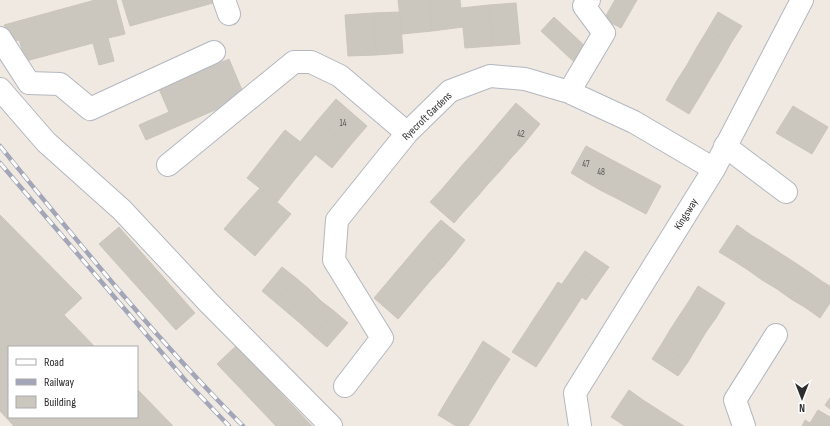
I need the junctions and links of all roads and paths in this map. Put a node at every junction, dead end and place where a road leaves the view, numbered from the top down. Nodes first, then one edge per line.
1 (589, 0) edge
2 (802, 0) edge
3 (0, 38) edge
4 (214, 52) dead end
5 (0, 89) edge
6 (569, 92) junction
7 (407, 133) junction
8 (725, 146) junction
9 (168, 165) dead end
10 (714, 169) junction
11 (786, 192) dead end
12 (776, 334) dead end
13 (345, 386) dead end
14 (331, 426) edge
15 (580, 426) edge
16 (744, 426) edge

1 - 6 street
2 - 8 street, Kingsway
3 - 4 street
5 - 14 street
6 - 7 street, Ryecroft Gardens
6 - 10 street, Ryecroft Gardens
7 - 9 street
7 - 13 street, Ryecroft Gardens
8 - 10 street, Kingsway
8 - 11 street
10 - 15 street, Kingsway
12 - 16 street

